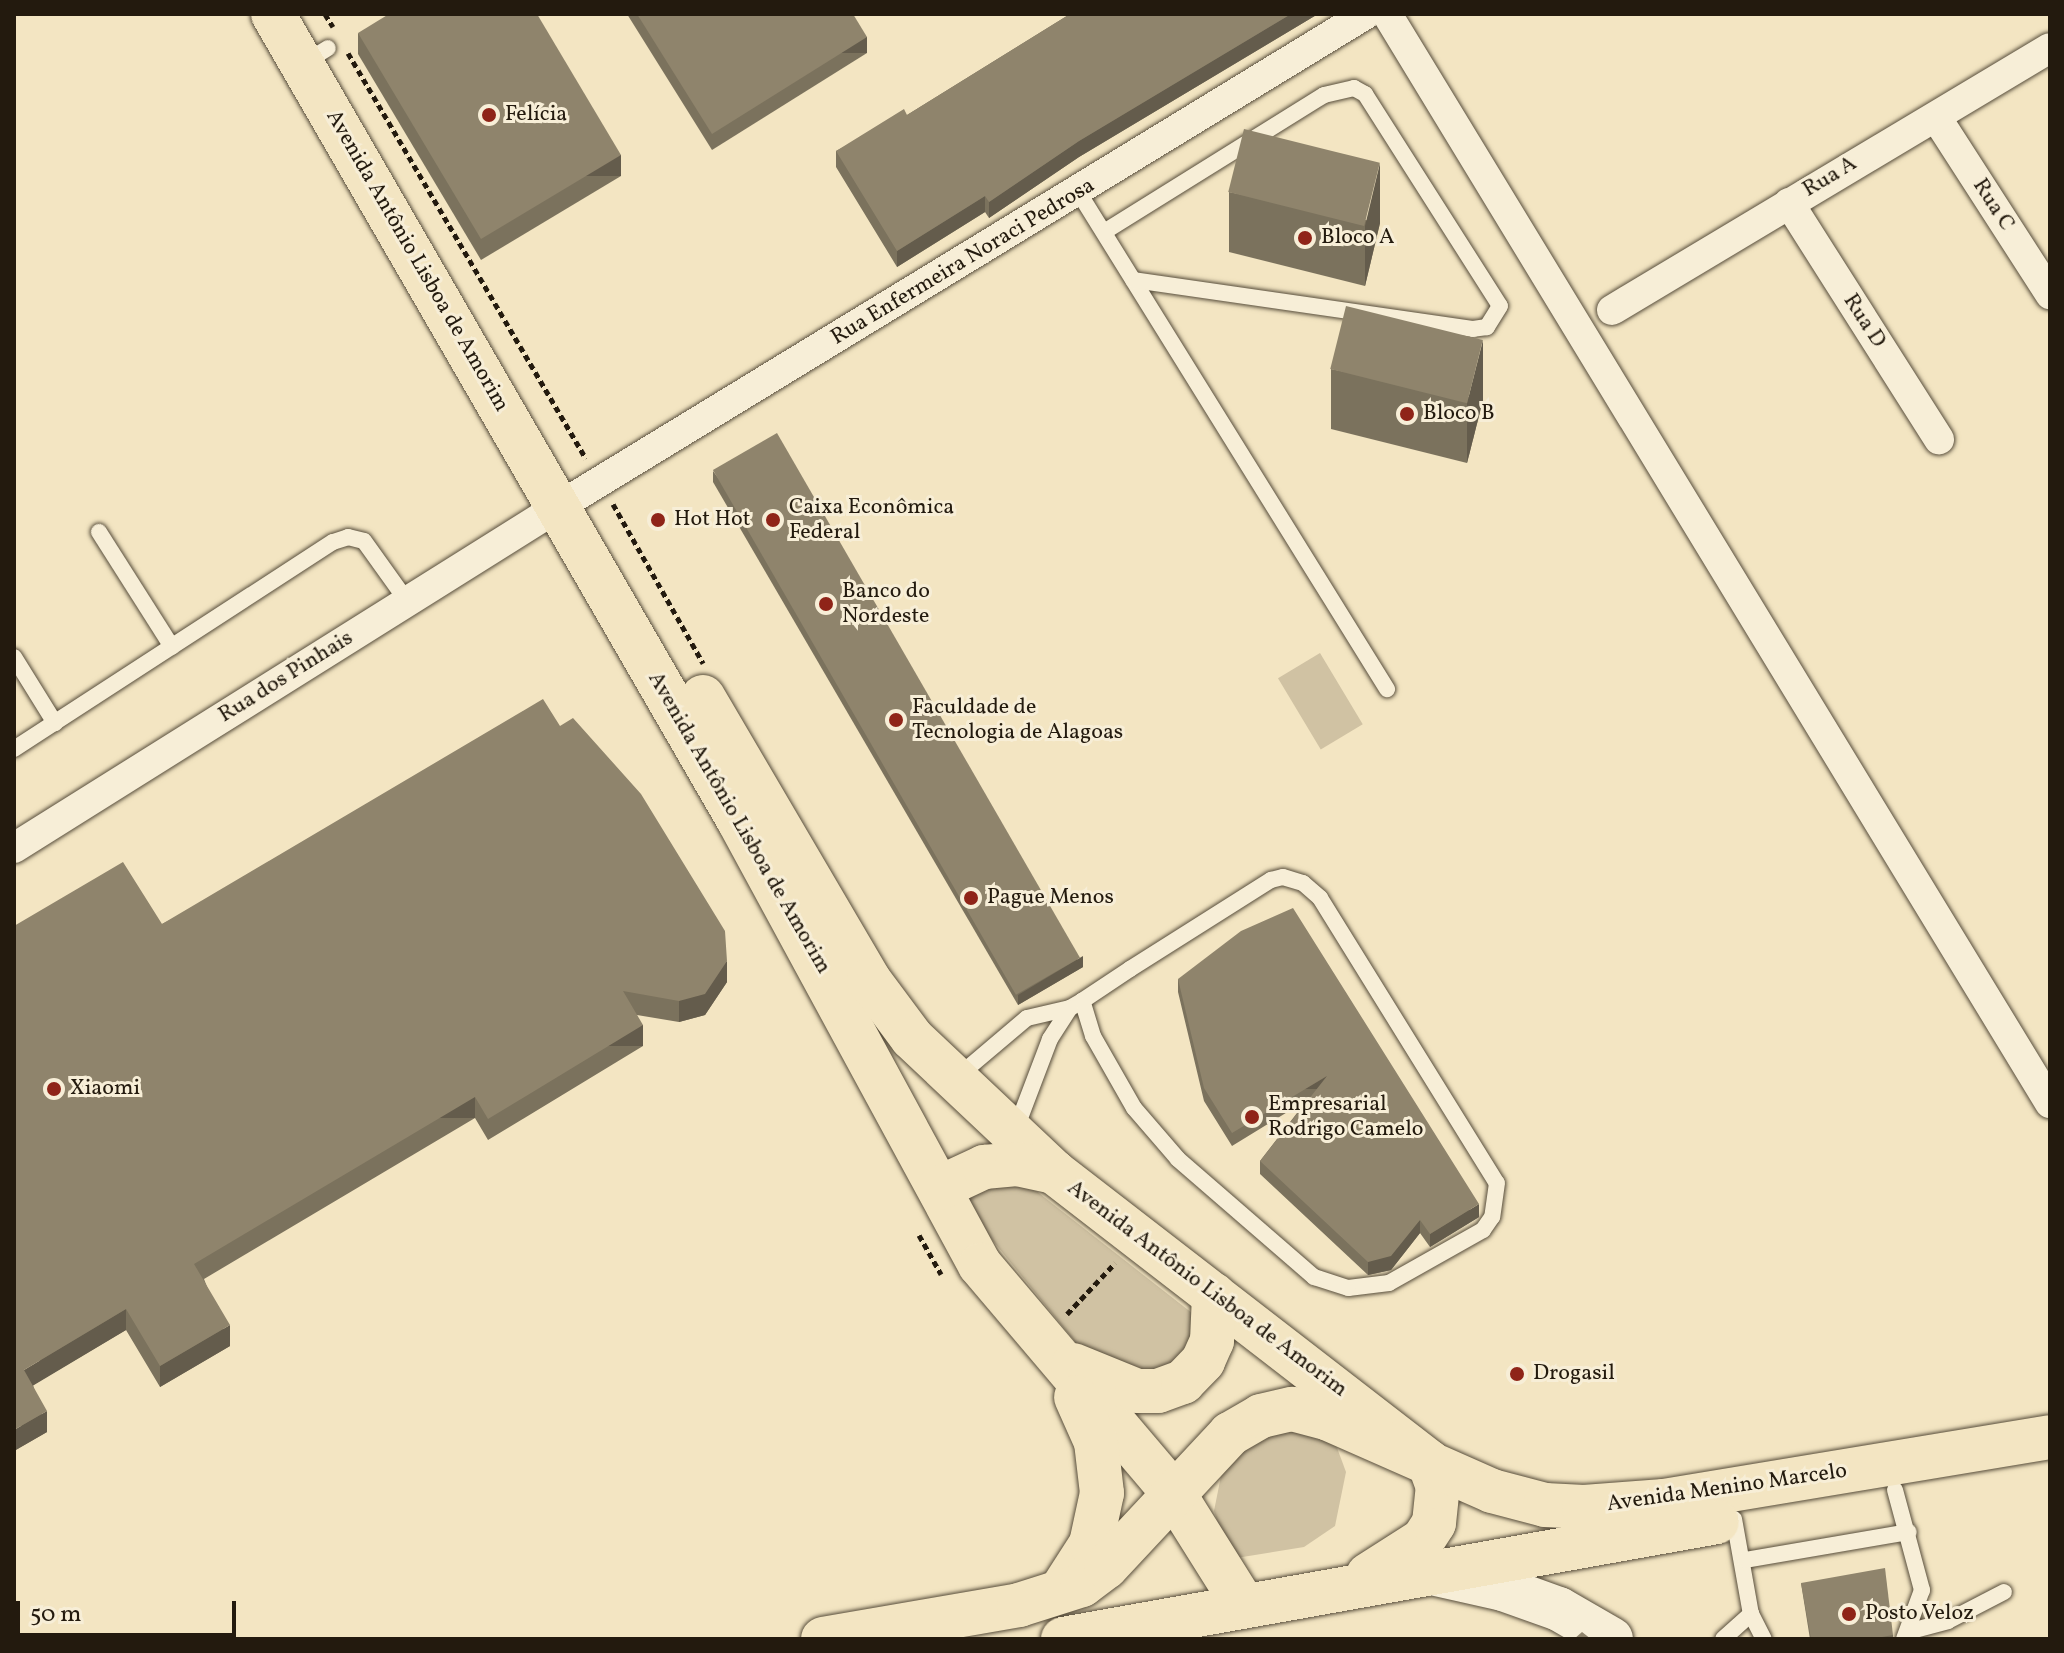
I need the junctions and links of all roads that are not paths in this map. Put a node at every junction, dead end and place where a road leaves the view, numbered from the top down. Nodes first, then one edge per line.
1 (273, 14) edge
2 (1366, 14) edge
3 (1387, 14) edge
4 (316, 35) edge
5 (2050, 48) edge
6 (1936, 117) junction
7 (1079, 193) junction
8 (1789, 203) junction
9 (1104, 232) junction
10 (1134, 280) junction
11 (2050, 294) edge
12 (1612, 310) dead end
13 (1939, 439) dead end
14 (580, 494) junction
15 (99, 532) dead end
16 (407, 601) junction
17 (172, 647) junction
18 (14, 657) edge
19 (1387, 689) dead end
20 (55, 723) junction
21 (14, 749) edge
22 (14, 848) edge
23 (1076, 1005) junction
24 (954, 1080) junction
25 (2050, 1103) edge
26 (1013, 1136) junction
27 (1054, 1172) junction
28 (939, 1188) junction
29 (1214, 1295) junction
30 (1054, 1350) junction
31 (2050, 1437) edge
32 (1429, 1462) junction
33 (2050, 1462) edge
34 (1895, 1490) junction
35 (1174, 1494) junction
36 (1909, 1532) junction
37 (1740, 1539) junction
38 (1432, 1573) junction
39 (1353, 1585) junction
40 (2004, 1592) dead end
41 (1058, 1595) junction
42 (1243, 1604) junction
43 (1751, 1614) junction
44 (1908, 1635) edge
45 (823, 1639) edge
46 (1063, 1639) edge
47 (1611, 1639) edge
48 (1723, 1639) edge
49 (1764, 1639) edge

1 - 4 main road, Avenida Antônio Lisboa de Amorim
2 - 7 street, Rua Enfermeira Noraci Pedrosa
3 - 25 street
4 - 14 main road, Avenida Antônio Lisboa de Amorim
5 - 6 street, Rua A
6 - 8 street, Rua A
6 - 11 street, Rua C
7 - 9 lane
7 - 14 street, Rua Enfermeira Noraci Pedrosa
8 - 12 street, Rua A
8 - 13 street, Rua D
9 - 10 lane
9 - 10 lane
10 - 19 lane
14 - 16 street, Rua dos Pinhais
14 - 24 main road, Avenida Antônio Lisboa de Amorim
14 - 28 main road, Avenida Antônio Lisboa de Amorim
15 - 17 lane
16 - 17 lane
16 - 22 street, Rua dos Pinhais
17 - 20 lane
18 - 20 lane
20 - 21 lane
23 - 23 lane
23 - 24 lane
23 - 26 lane
24 - 26 main road, Avenida Antônio Lisboa de Amorim
26 - 27 main road, Avenida Antônio Lisboa de Amorim
27 - 28 main road
27 - 29 main road, Avenida Antônio Lisboa de Amorim
28 - 30 main road, Avenida Antônio Lisboa de Amorim
29 - 30 main road
29 - 32 main road, Avenida Antônio Lisboa de Amorim
30 - 35 main road, Avenida Antônio Lisboa de Amorim
30 - 41 main road
31 - 32 main road, Avenida Menino Marcelo
32 - 35 main road, Avenida Menino Marcelo
32 - 39 main road
33 - 34 main road, Avenida Menino Marcelo
34 - 36 lane
34 - 37 main road, Avenida Menino Marcelo
35 - 41 main road, Avenida Menino Marcelo
35 - 42 main road, Avenida Antônio Lisboa de Amorim
36 - 37 lane
36 - 44 lane
37 - 38 main road, Avenida Menino Marcelo
37 - 43 lane
38 - 39 main road, Avenida Menino Marcelo
38 - 47 street
39 - 42 main road, Avenida Menino Marcelo
40 - 44 lane
41 - 45 main road, Avenida Menino Marcelo
42 - 46 main road, Avenida Menino Marcelo
43 - 48 lane
43 - 49 lane

